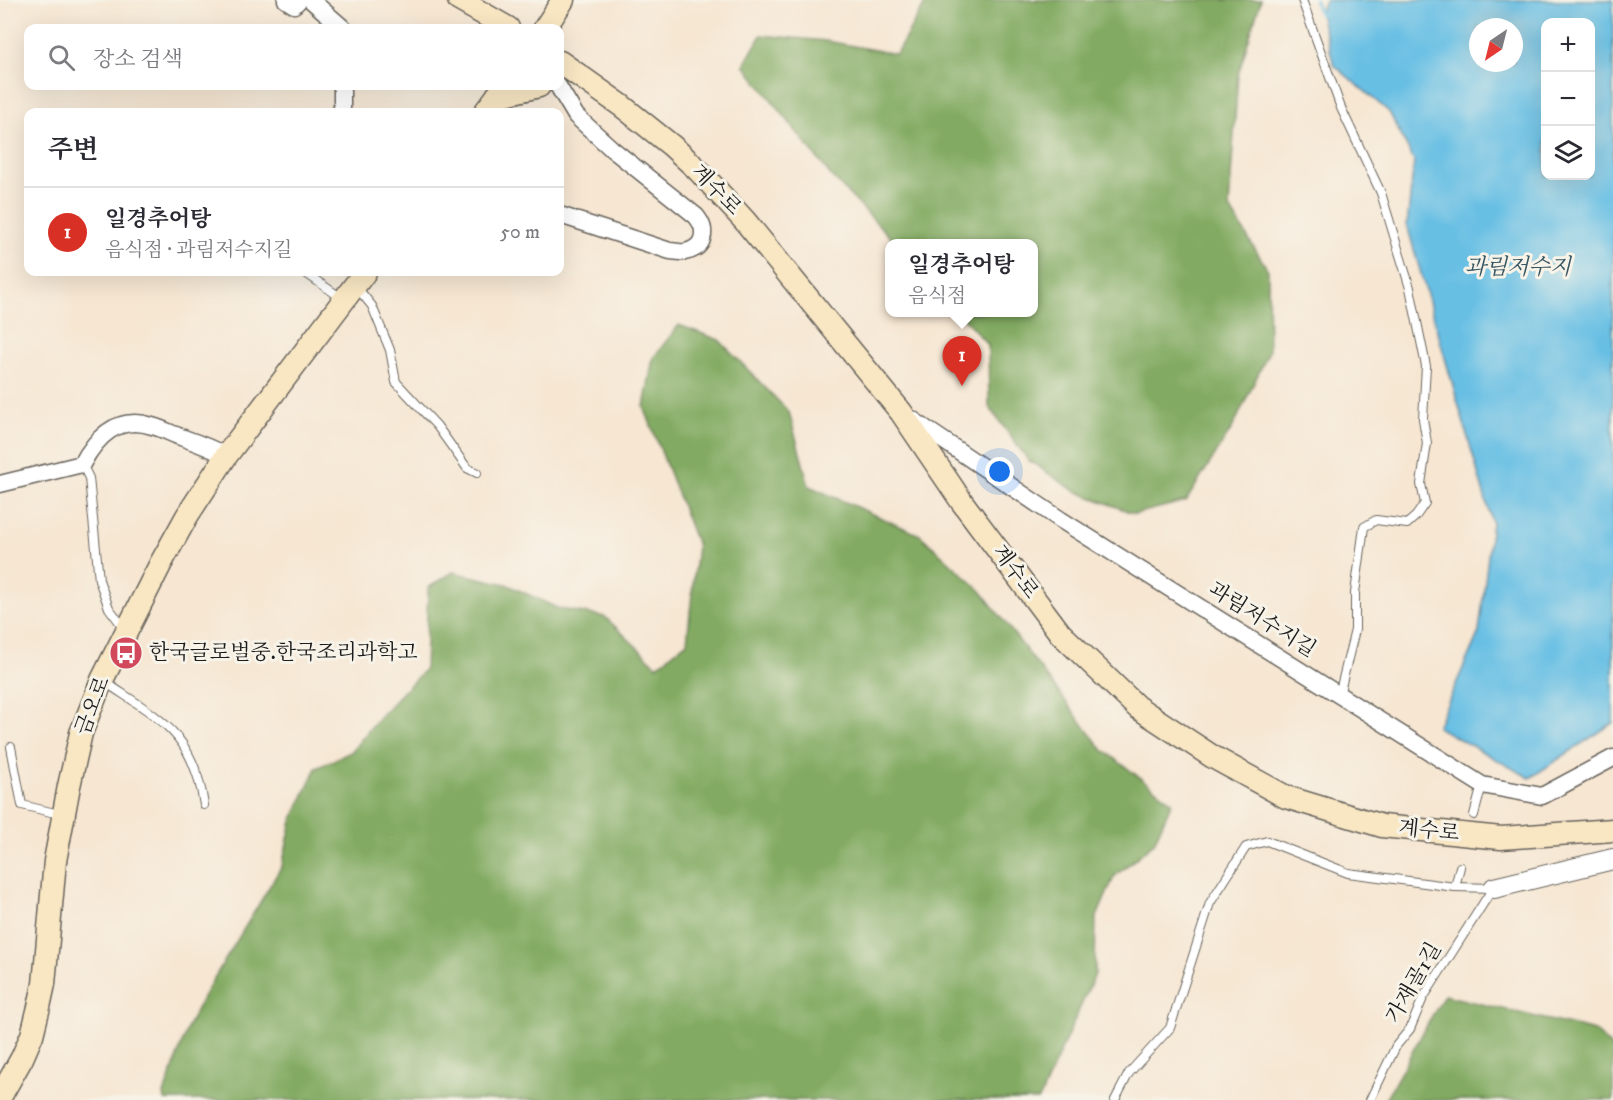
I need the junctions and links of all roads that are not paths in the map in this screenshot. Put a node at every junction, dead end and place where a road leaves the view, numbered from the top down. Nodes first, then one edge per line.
1 (286, 0) edge
2 (299, 0) edge
3 (311, 0) edge
4 (459, 0) edge
5 (563, 0) edge
6 (1302, 0) edge
7 (338, 24) edge
8 (501, 24) edge
9 (548, 24) edge
10 (564, 65) edge
11 (590, 83) junction
12 (564, 84) edge
13 (342, 90) edge
14 (525, 90) edge
15 (562, 90) edge
16 (496, 98) edge
17 (342, 108) edge
18 (564, 216) edge
19 (319, 276) edge
20 (354, 285) edge
21 (901, 412) junction
22 (226, 456) junction
23 (82, 464) junction
24 (477, 473) dead end
25 (0, 484) edge
26 (126, 631) junction
27 (102, 680) junction
28 (1339, 695) junction
29 (11, 747) dead end
30 (1613, 758) edge
31 (1482, 785) junction
32 (204, 805) dead end
33 (64, 815) junction
34 (1474, 815) dead end
35 (1613, 830) edge
36 (1613, 859) edge
37 (1460, 867) dead end
38 (1455, 886) junction
39 (1494, 888) junction
40 (0, 1097) edge
41 (1115, 1100) edge
42 (1371, 1100) edge

1 - 2 street
3 - 7 street
4 - 8 main road
5 - 9 main road
6 - 28 lane
10 - 11 main road, 계수로
11 - 12 main road
11 - 21 main road, 계수로
13 - 17 street
14 - 16 main road
15 - 18 street
19 - 20 lane
20 - 22 main road, 금오로
20 - 24 lane
21 - 28 street, 과림저수지길
21 - 35 main road, 계수로
22 - 23 street
22 - 26 main road, 금오로
23 - 25 street
23 - 26 lane
26 - 27 main road, 금오로
27 - 32 lane
27 - 33 main road, 금오로
28 - 31 street, 과림저수지길
29 - 33 lane
30 - 31 street, 과림저수지길
31 - 34 lane
33 - 40 main road, 금오로
36 - 39 street
37 - 38 lane
38 - 39 lane
38 - 41 lane
39 - 42 lane, 가재골1길

